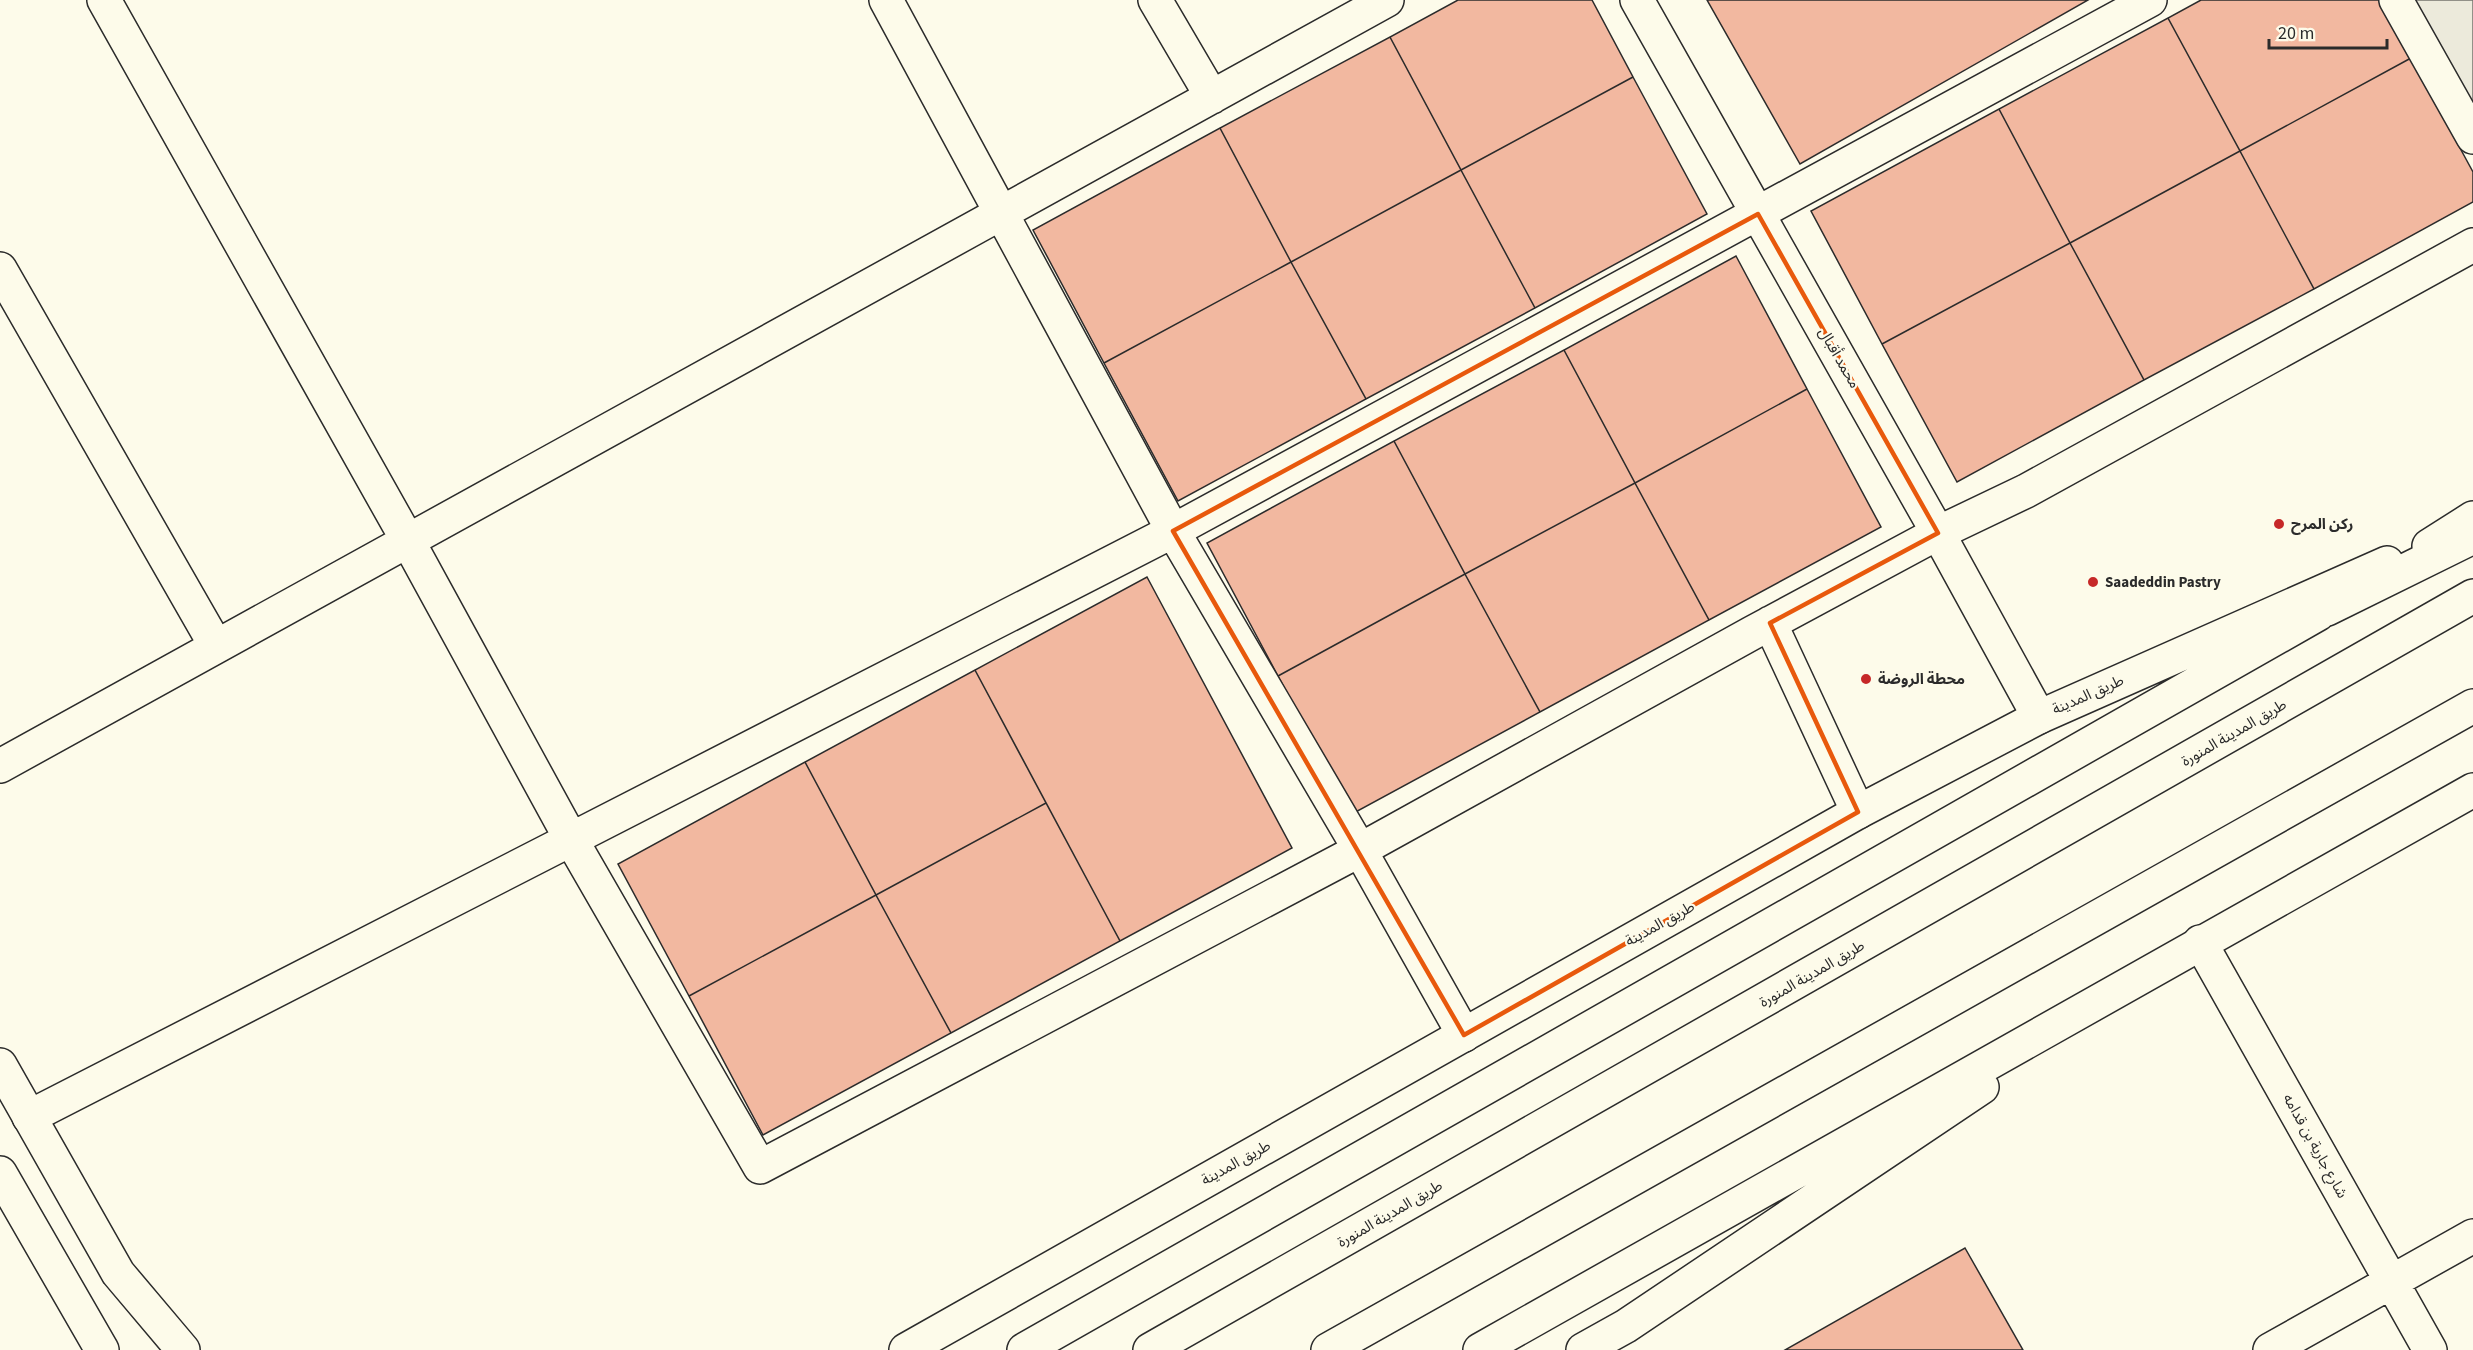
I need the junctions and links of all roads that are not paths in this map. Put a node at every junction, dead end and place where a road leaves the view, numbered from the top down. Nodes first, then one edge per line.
1 (104, 0) edge
2 (886, 0) edge
3 (1155, 0) edge
4 (1387, 0) edge
5 (1636, 0) edge
6 (2150, 0) edge
7 (2396, 0) edge
8 (1212, 97) junction
9 (2473, 137) edge
10 (1002, 213) junction
11 (1758, 214) junction
12 (2473, 245) edge
13 (0, 269) edge
14 (2473, 518) edge
15 (1173, 531) junction
16 (1938, 533) junction
17 (2473, 537) edge
18 (408, 541) junction
19 (2435, 542) junction
20 (2473, 596) edge
21 (2327, 609) junction
22 (1761, 628) junction
23 (216, 646) junction
24 (2473, 706) edge
25 (2039, 717) junction
26 (0, 766) edge
27 (2473, 790) edge
28 (1858, 812) junction
29 (572, 841) junction
30 (1360, 850) junction
31 (2200, 942) junction
32 (1464, 1035) junction
33 (0, 1065) edge
34 (29, 1117) junction
35 (0, 1173) edge
36 (2473, 1236) edge
37 (2392, 1282) junction
38 (102, 1350) edge
39 (183, 1350) edge
40 (906, 1350) edge
41 (1024, 1350) edge
42 (1150, 1350) edge
43 (1328, 1350) edge
44 (1480, 1350) edge
45 (1583, 1350) edge
46 (2270, 1350) edge
47 (2430, 1350) edge

1 - 18 main road
2 - 10 main road
3 - 8 main road
4 - 8 main road
5 - 11 main road, محمد أقبال
6 - 11 main road
7 - 9 main road
8 - 10 main road
10 - 15 main road
10 - 18 main road
11 - 15 main road
11 - 16 main road, محمد أقبال
12 - 16 main road
13 - 23 main road
14 - 19 main road, طريق المدينة
15 - 29 main road
15 - 30 main road
16 - 22 main road
16 - 25 main road, محمد أقبال
17 - 21 main road
18 - 23 main road
18 - 29 main road
19 - 21 main road, طريق المدينة
19 - 25 main road, طريق المدينة
20 - 42 main road, طريق المدينة المنورة
21 - 41 main road, طريق المدينة
22 - 28 main road
22 - 30 main road
23 - 26 main road
24 - 43 main road
25 - 28 main road, طريق المدينة
27 - 31 main road
28 - 32 main road, طريق المدينة
29 - 30 main road
29 - 34 main road
30 - 32 main road
31 - 37 main road, شارع جارية بن قدامه
31 - 44 main road
31 - 45 main road
32 - 40 main road, طريق المدينة
33 - 34 main road
34 - 39 main road
35 - 38 main road
36 - 37 main road
37 - 46 main road
37 - 47 main road, شارع جارية بن قدامه

